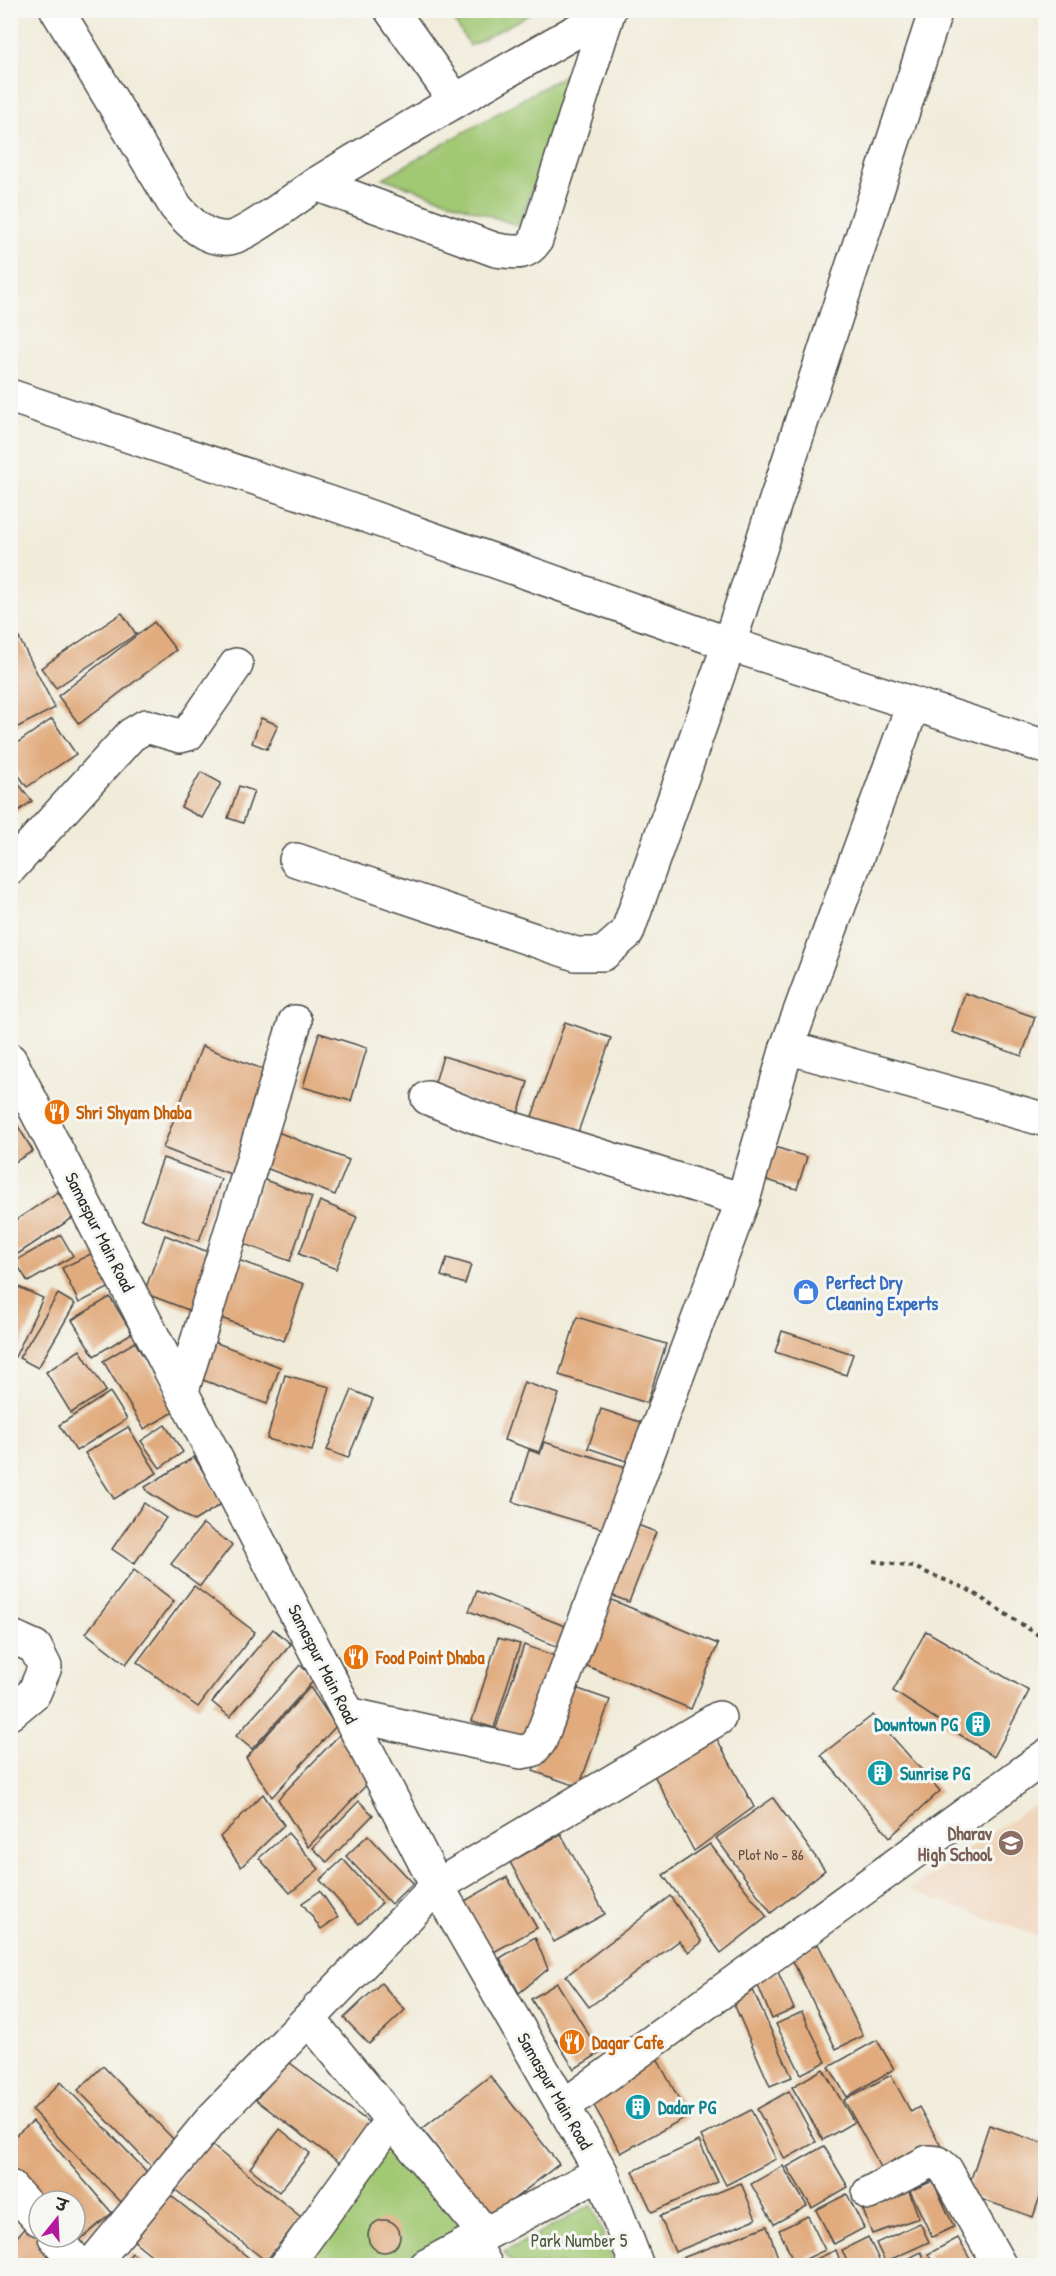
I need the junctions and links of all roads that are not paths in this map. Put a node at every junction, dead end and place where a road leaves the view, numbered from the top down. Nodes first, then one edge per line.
1 (57, 10) edge
2 (391, 10) edge
3 (604, 10) edge
4 (609, 10) edge
5 (936, 10) edge
6 (455, 100) junction
7 (316, 184) junction
8 (10, 396) edge
9 (729, 644) junction
10 (236, 665) dead end
11 (913, 705) junction
12 (1046, 747) edge
13 (296, 860) dead end
14 (10, 868) edge
15 (295, 1022) dead end
16 (787, 1047) junction
17 (10, 1060) edge
18 (428, 1098) dead end
19 (1043, 1112) edge
20 (742, 1200) junction
21 (182, 1391) junction
22 (10, 1636) edge
23 (10, 1713) edge
24 (348, 1714) junction
25 (719, 1718) dead end
26 (1046, 1756) edge
27 (437, 1886) junction
28 (309, 2019) junction
29 (564, 2106) junction
30 (392, 2119) junction
31 (602, 2172) junction
32 (10, 2187) edge
33 (868, 2193) dead end
34 (27, 2206) edge
35 (481, 2247) edge
36 (66, 2249) edge
37 (80, 2265) edge
38 (91, 2265) edge
39 (286, 2265) edge
40 (426, 2265) edge
41 (637, 2265) edge
42 (1000, 2265) edge

1 - 7 street
2 - 6 street
3 - 6 street
4 - 7 street
5 - 9 street
6 - 7 street
8 - 9 street
9 - 11 street
9 - 13 street
10 - 14 street
11 - 12 street
11 - 16 street
15 - 21 street
16 - 19 street
16 - 20 street
17 - 21 street, Samaspur Main Road
18 - 20 street
20 - 24 street
21 - 24 street, Samaspur Main Road
22 - 23 street
24 - 27 street, Samaspur Main Road
25 - 27 street
26 - 29 street
27 - 28 street
27 - 29 street, Samaspur Main Road
28 - 30 street
28 - 38 street
29 - 31 street, Samaspur Main Road
30 - 35 street
30 - 39 street
31 - 35 street
31 - 41 street, Samaspur Main Road
32 - 34 street
33 - 42 street
35 - 40 street
36 - 37 street

